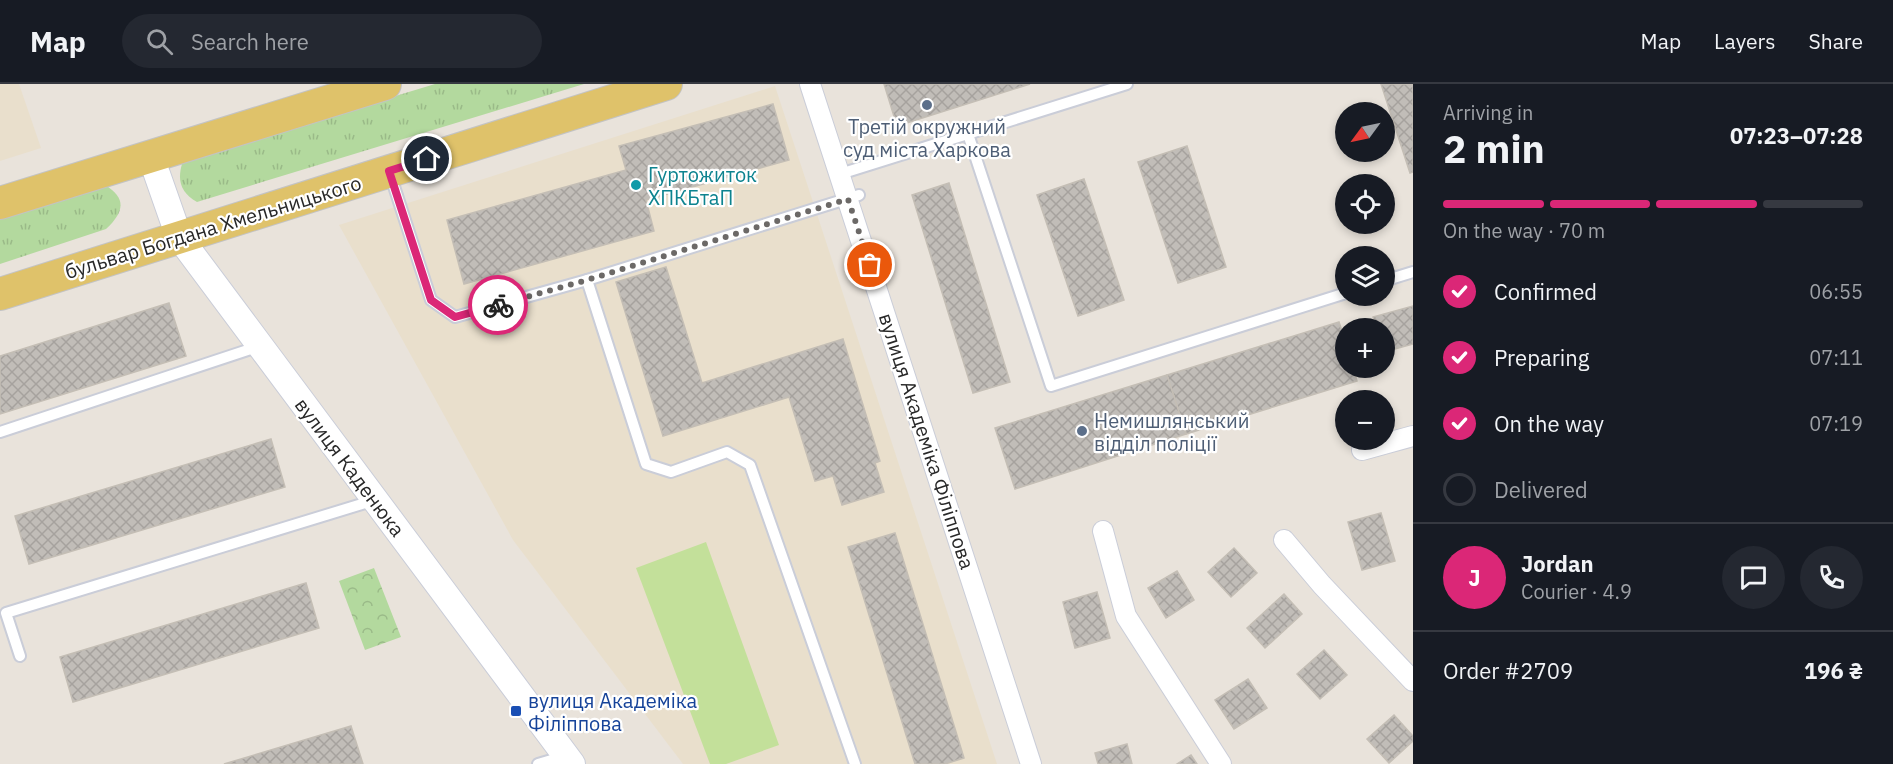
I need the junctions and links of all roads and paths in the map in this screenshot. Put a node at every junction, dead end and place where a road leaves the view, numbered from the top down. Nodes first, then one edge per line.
1 (666, 84) edge
2 (810, 84) edge
3 (1127, 84) edge
4 (379, 85) edge
5 (968, 134) junction
6 (151, 157) junction
7 (389, 171) junction
8 (840, 174) junction
9 (853, 197) junction
10 (0, 203) edge
11 (178, 237) junction
12 (1413, 272) edge
13 (1395, 278) edge
14 (587, 280) junction
15 (0, 294) edge
16 (1335, 296) edge
17 (261, 346) junction
18 (0, 432) edge
19 (1413, 436) edge
20 (1395, 441) edge
21 (375, 500) junction
22 (1103, 531) dead end
23 (1284, 540) dead end
24 (20, 656) dead end
25 (1413, 681) edge
26 (569, 760) edge
27 (538, 764) edge
28 (855, 764) edge
29 (1031, 764) edge
30 (1221, 764) edge

1 - 7 main road, бульвар Богдана Хмельницького
2 - 8 street, вулиця Академіка Філіппова
3 - 5 lane
4 - 6 main road
5 - 8 lane
5 - 16 lane
6 - 10 main road
6 - 11 street, вулиця Каденюка
7 - 11 main road, бульвар Богдана Хмельницького
7 - 14 lane
8 - 9 street, вулиця Академіка Філіппова
9 - 14 lane
9 - 29 street, вулиця Академіка Філіппова
11 - 15 main road, бульвар Богдана Хмельницького
11 - 17 street, вулиця Каденюка
12 - 13 lane
14 - 28 lane
17 - 18 lane
17 - 21 street, вулиця Каденюка
19 - 20 street
21 - 24 lane
21 - 26 street, вулиця Каденюка
22 - 30 street
23 - 25 street
26 - 27 lane

